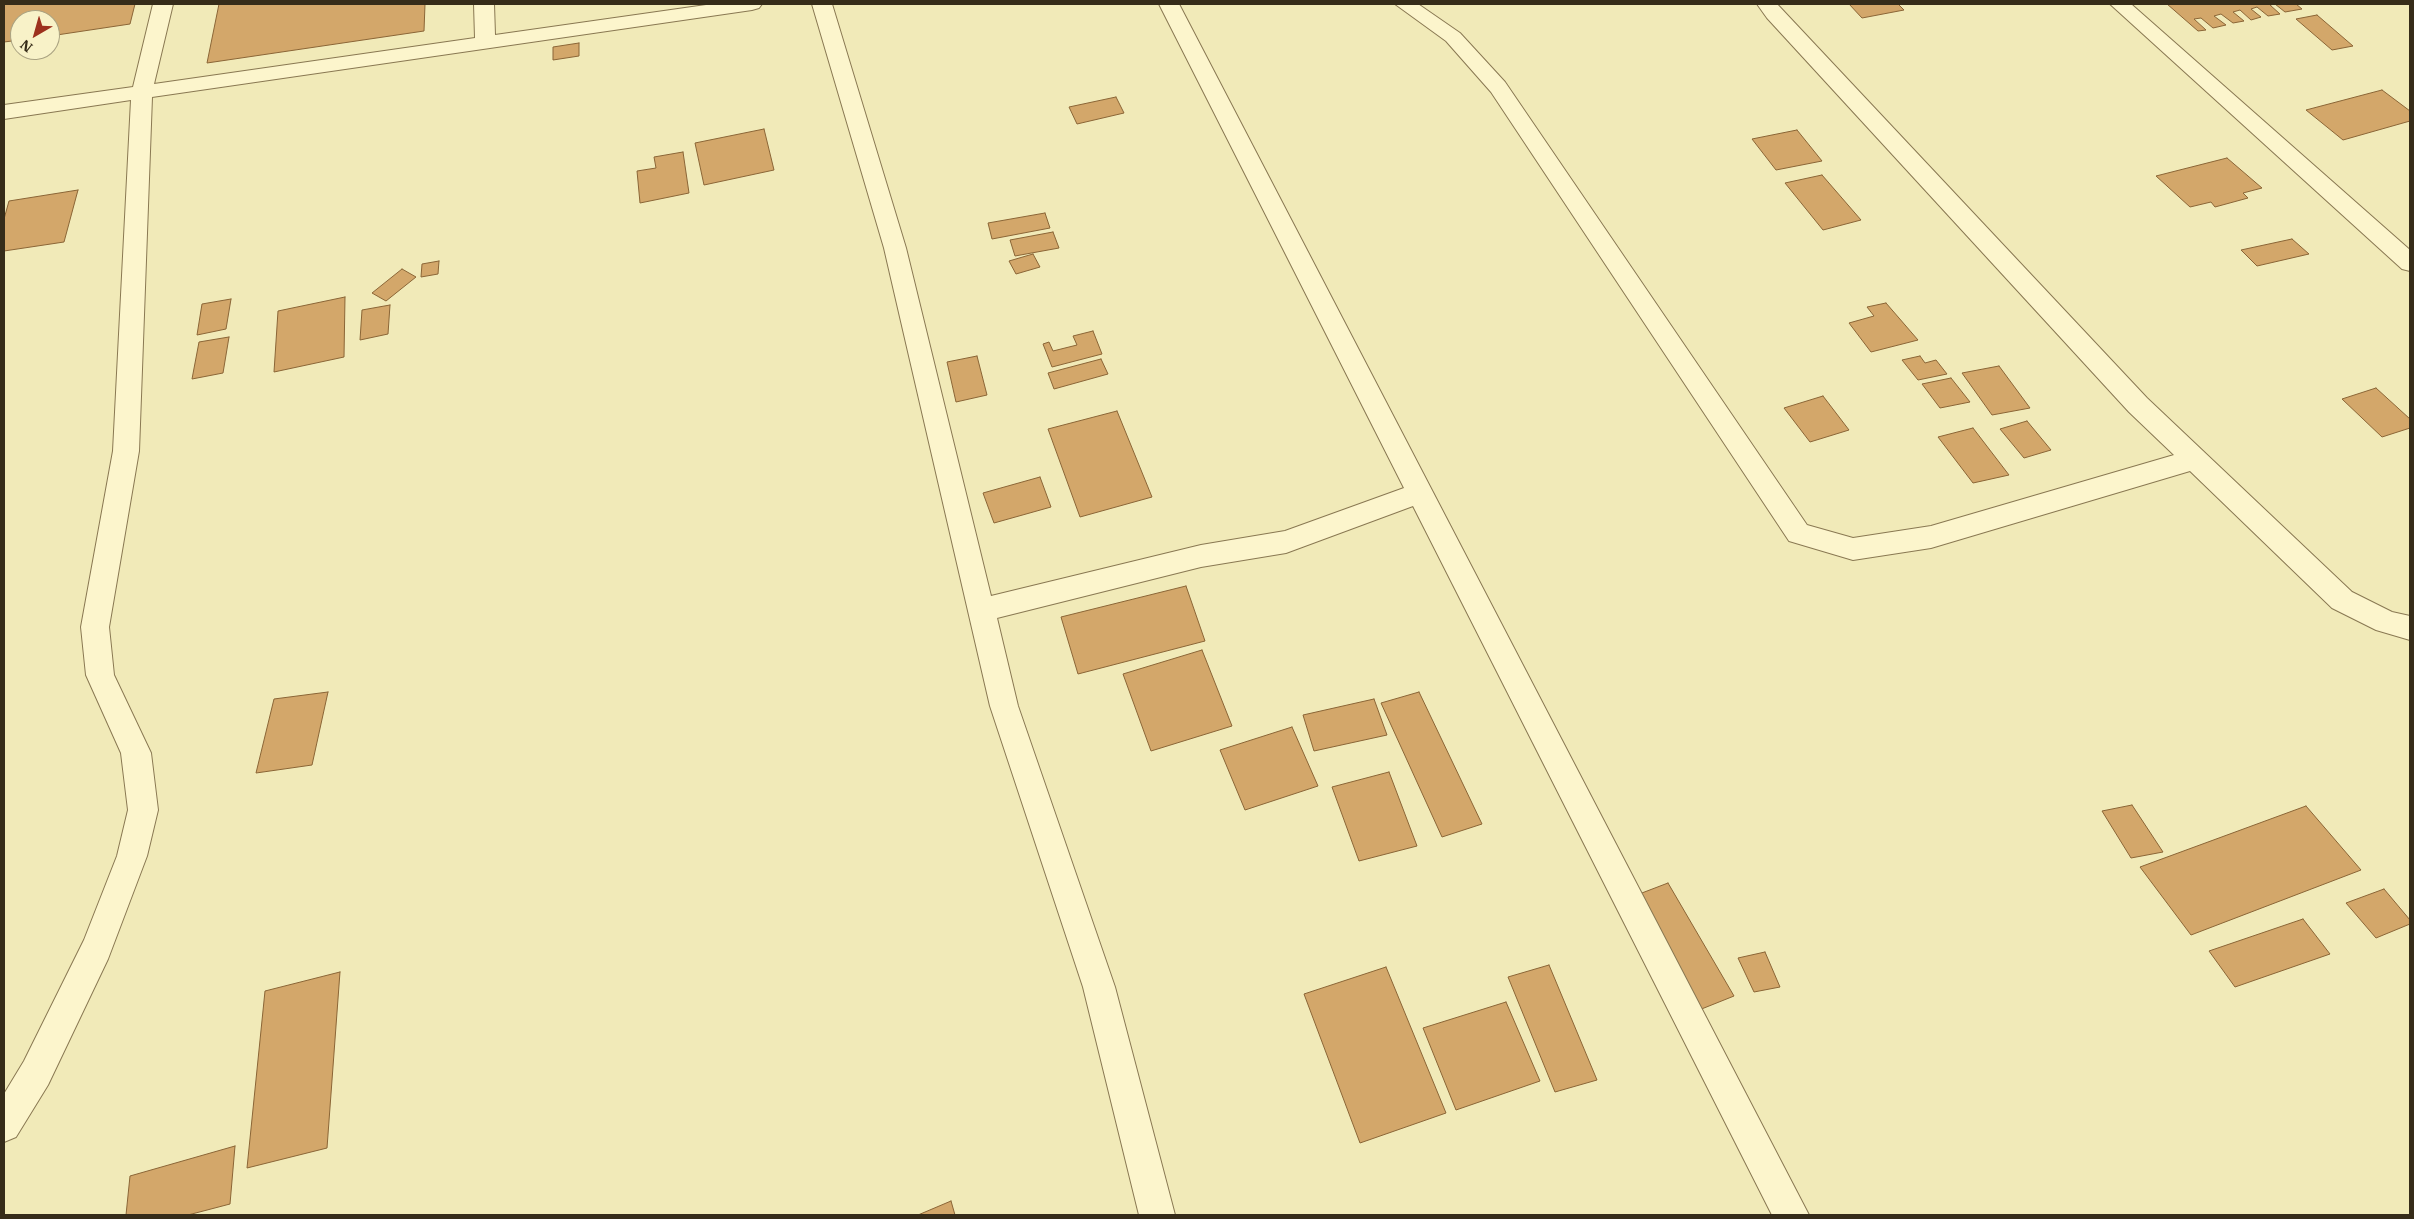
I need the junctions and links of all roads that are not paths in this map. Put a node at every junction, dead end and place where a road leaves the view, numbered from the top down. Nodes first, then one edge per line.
1 (163, 4) edge
2 (484, 4) edge
3 (752, 4) edge
4 (822, 4) edge
5 (1169, 4) edge
6 (1405, 4) edge
7 (1767, 4) edge
8 (2120, 4) edge
9 (485, 43) junction
10 (142, 93) junction
11 (4, 112) edge
12 (2410, 263) edge
13 (2195, 460) junction
14 (1420, 493) junction
15 (981, 610) junction
16 (2410, 628) edge
17 (4, 1125) edge
18 (1157, 1215) edge
19 (1791, 1215) edge

1 - 10 street
2 - 9 street
3 - 9 street
4 - 15 street
5 - 14 street
6 - 13 street
7 - 13 street
8 - 12 street
9 - 10 street
10 - 11 street
10 - 17 street
13 - 16 street
14 - 15 street
14 - 19 street
15 - 18 street

